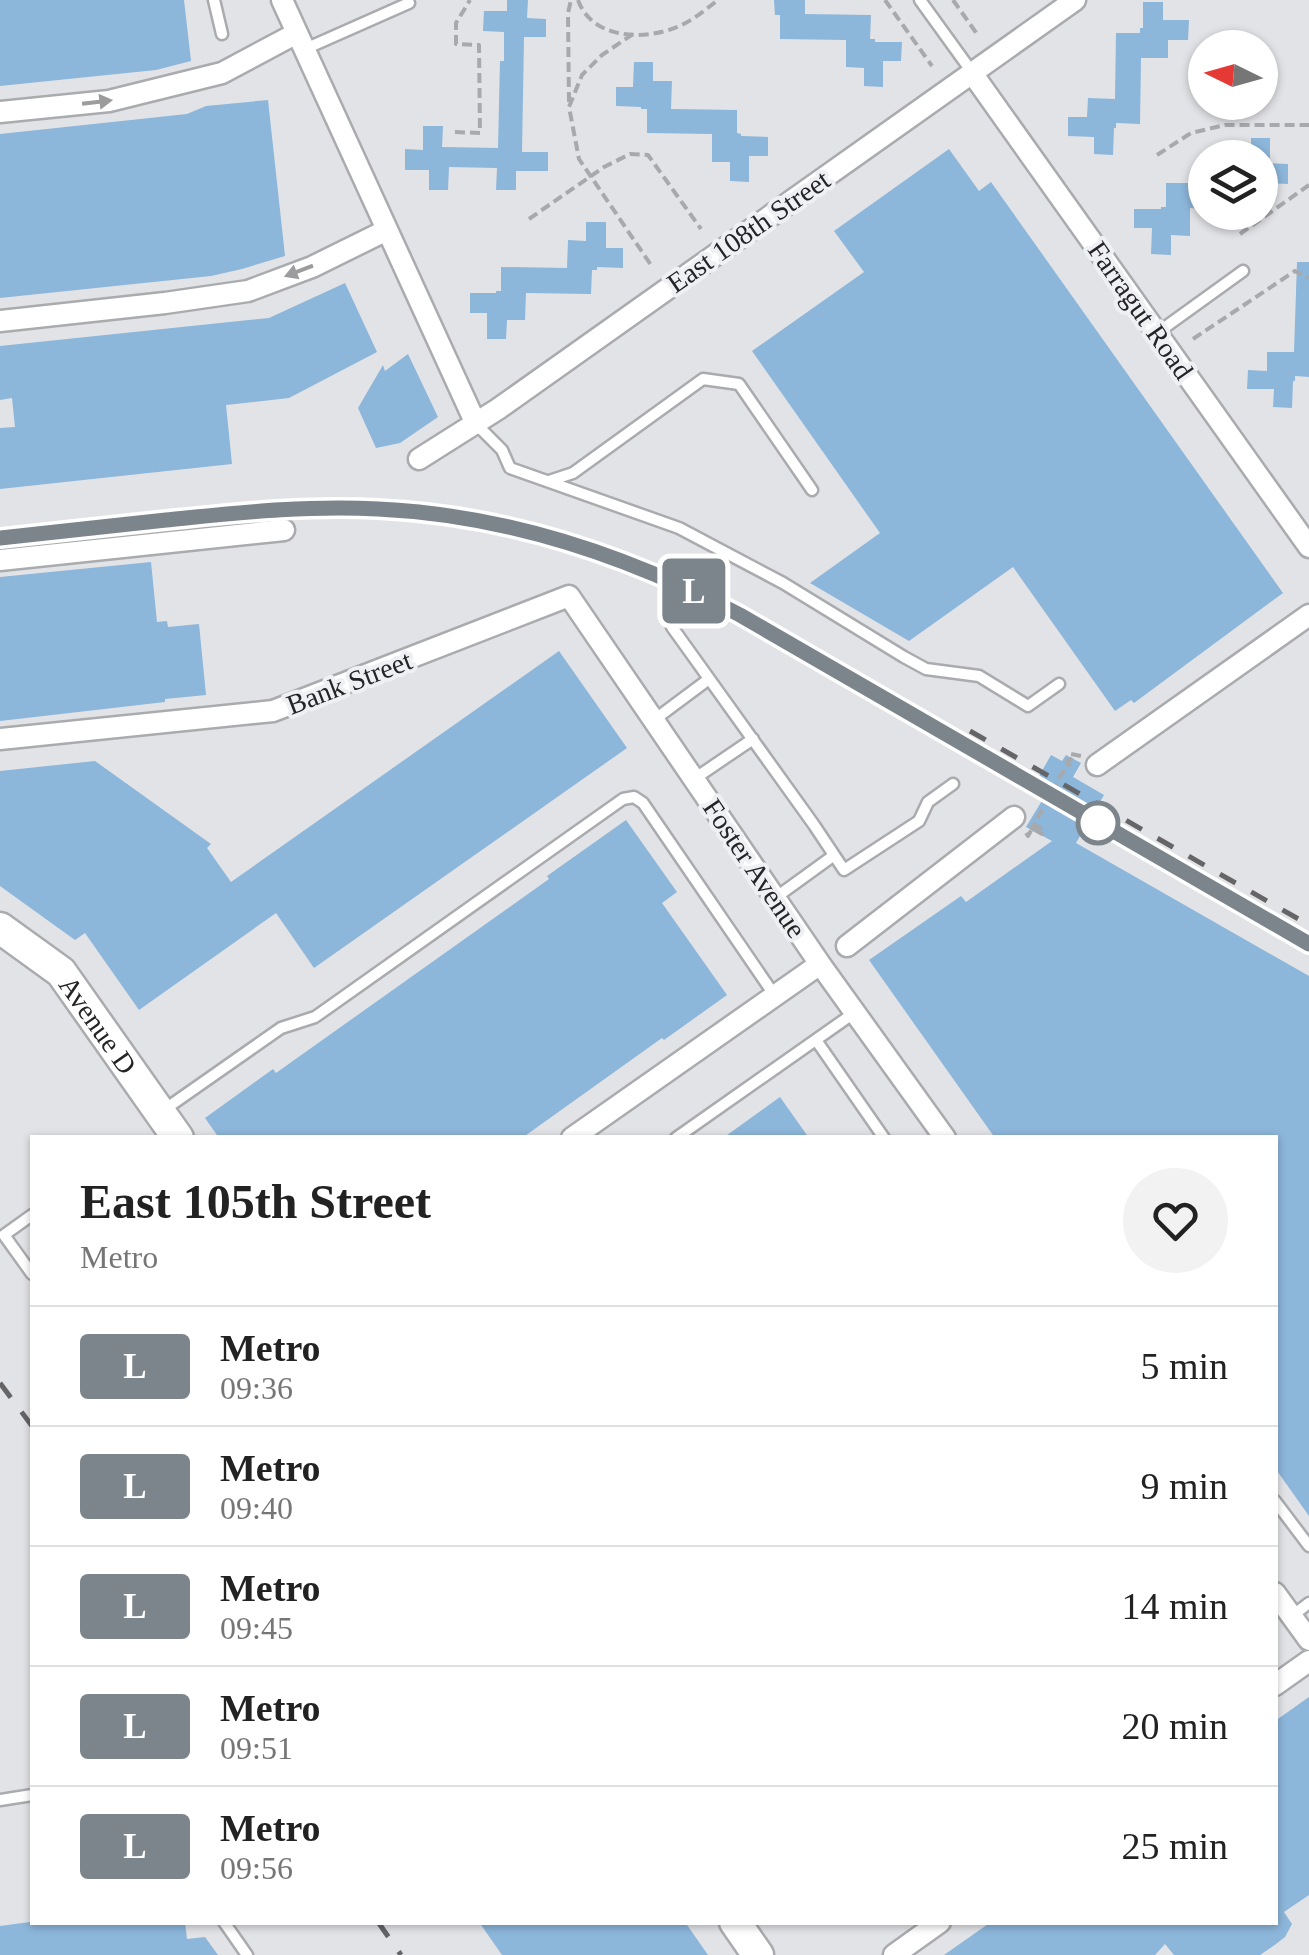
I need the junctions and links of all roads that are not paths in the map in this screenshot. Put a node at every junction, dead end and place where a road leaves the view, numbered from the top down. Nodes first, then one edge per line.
1 (214, 0) edge
2 (282, 0) edge
3 (920, 0) edge
4 (1075, 0) edge
5 (409, 3) dead end
6 (222, 34) dead end
7 (301, 41) junction
8 (972, 73) junction
9 (0, 112) edge
10 (387, 230) junction
11 (1243, 271) dead end
12 (0, 321) edge
13 (1157, 333) junction
14 (476, 424) junction
15 (419, 459) dead end
16 (548, 482) junction
17 (812, 490) dead end
18 (284, 530) dead end
19 (1309, 546) edge
20 (0, 560) edge
21 (569, 596) joint
22 (1309, 615) edge
23 (672, 626) dead end
24 (709, 678) junction
25 (1059, 684) dead end
26 (654, 721) junction
27 (0, 739) edge
28 (753, 739) junction
29 (1097, 764) dead end
30 (694, 779) junction
31 (952, 784) dead end
32 (1027, 825) road end
33 (833, 856) junction
34 (775, 898) junction
35 (0, 928) edge
36 (848, 946) dead end
37 (820, 964) junction
38 (775, 996) junction
39 (855, 1012) junction
40 (816, 1040) junction
41 (169, 1125) edge
42 (576, 1135) edge
43 (680, 1135) edge
44 (882, 1135) edge
45 (944, 1135) edge
46 (30, 1216) edge
47 (30, 1271) edge
48 (1278, 1505) edge
49 (1309, 1546) edge
50 (1278, 1597) edge
51 (1309, 1603) edge
52 (1292, 1616) junction
53 (1309, 1640) edge
54 (1309, 1661) edge
55 (1278, 1683) edge
56 (30, 1795) edge
57 (0, 1800) edge
58 (226, 1925) edge
59 (737, 1925) edge
60 (936, 1925) edge
61 (246, 1955) edge
62 (758, 1955) edge
63 (894, 1955) edge

1 - 6 lane
2 - 7 street
3 - 8 lane
4 - 8 street, East 108th Street
5 - 7 lane
9 -> 7 street
7 - 10 street
8 - 13 street, Farragut Road
8 - 14 street, East 108th Street
10 -> 12 street
10 - 14 street
11 - 13 lane
13 - 19 street, Farragut Road
14 - 15 street, East 108th Street
14 - 16 lane
16 - 17 lane
16 - 25 lane
18 - 20 street
21 - 26 street, Foster Avenue
21 - 27 street, Bank Street
22 - 29 street
23 - 24 lane
24 - 26 lane
24 - 28 lane
26 - 30 street, Foster Avenue
28 - 30 lane
28 - 33 lane
30 - 34 street, Foster Avenue
31 - 33 lane
32 - 36 street
33 - 34 lane
34 - 37 street, Foster Avenue
35 - 41 main road, Avenue D
37 - 38 street
37 - 39 street, Foster Avenue
38 - 41 lane
38 - 42 street
39 - 40 lane
39 - 45 street, Foster Avenue
40 - 43 lane
40 - 44 lane
46 - 47 lane
48 - 49 lane
50 - 52 street
51 - 52 lane
52 - 53 street
54 - 55 street
56 - 57 lane
58 - 61 lane
59 - 62 main road
60 - 63 street

